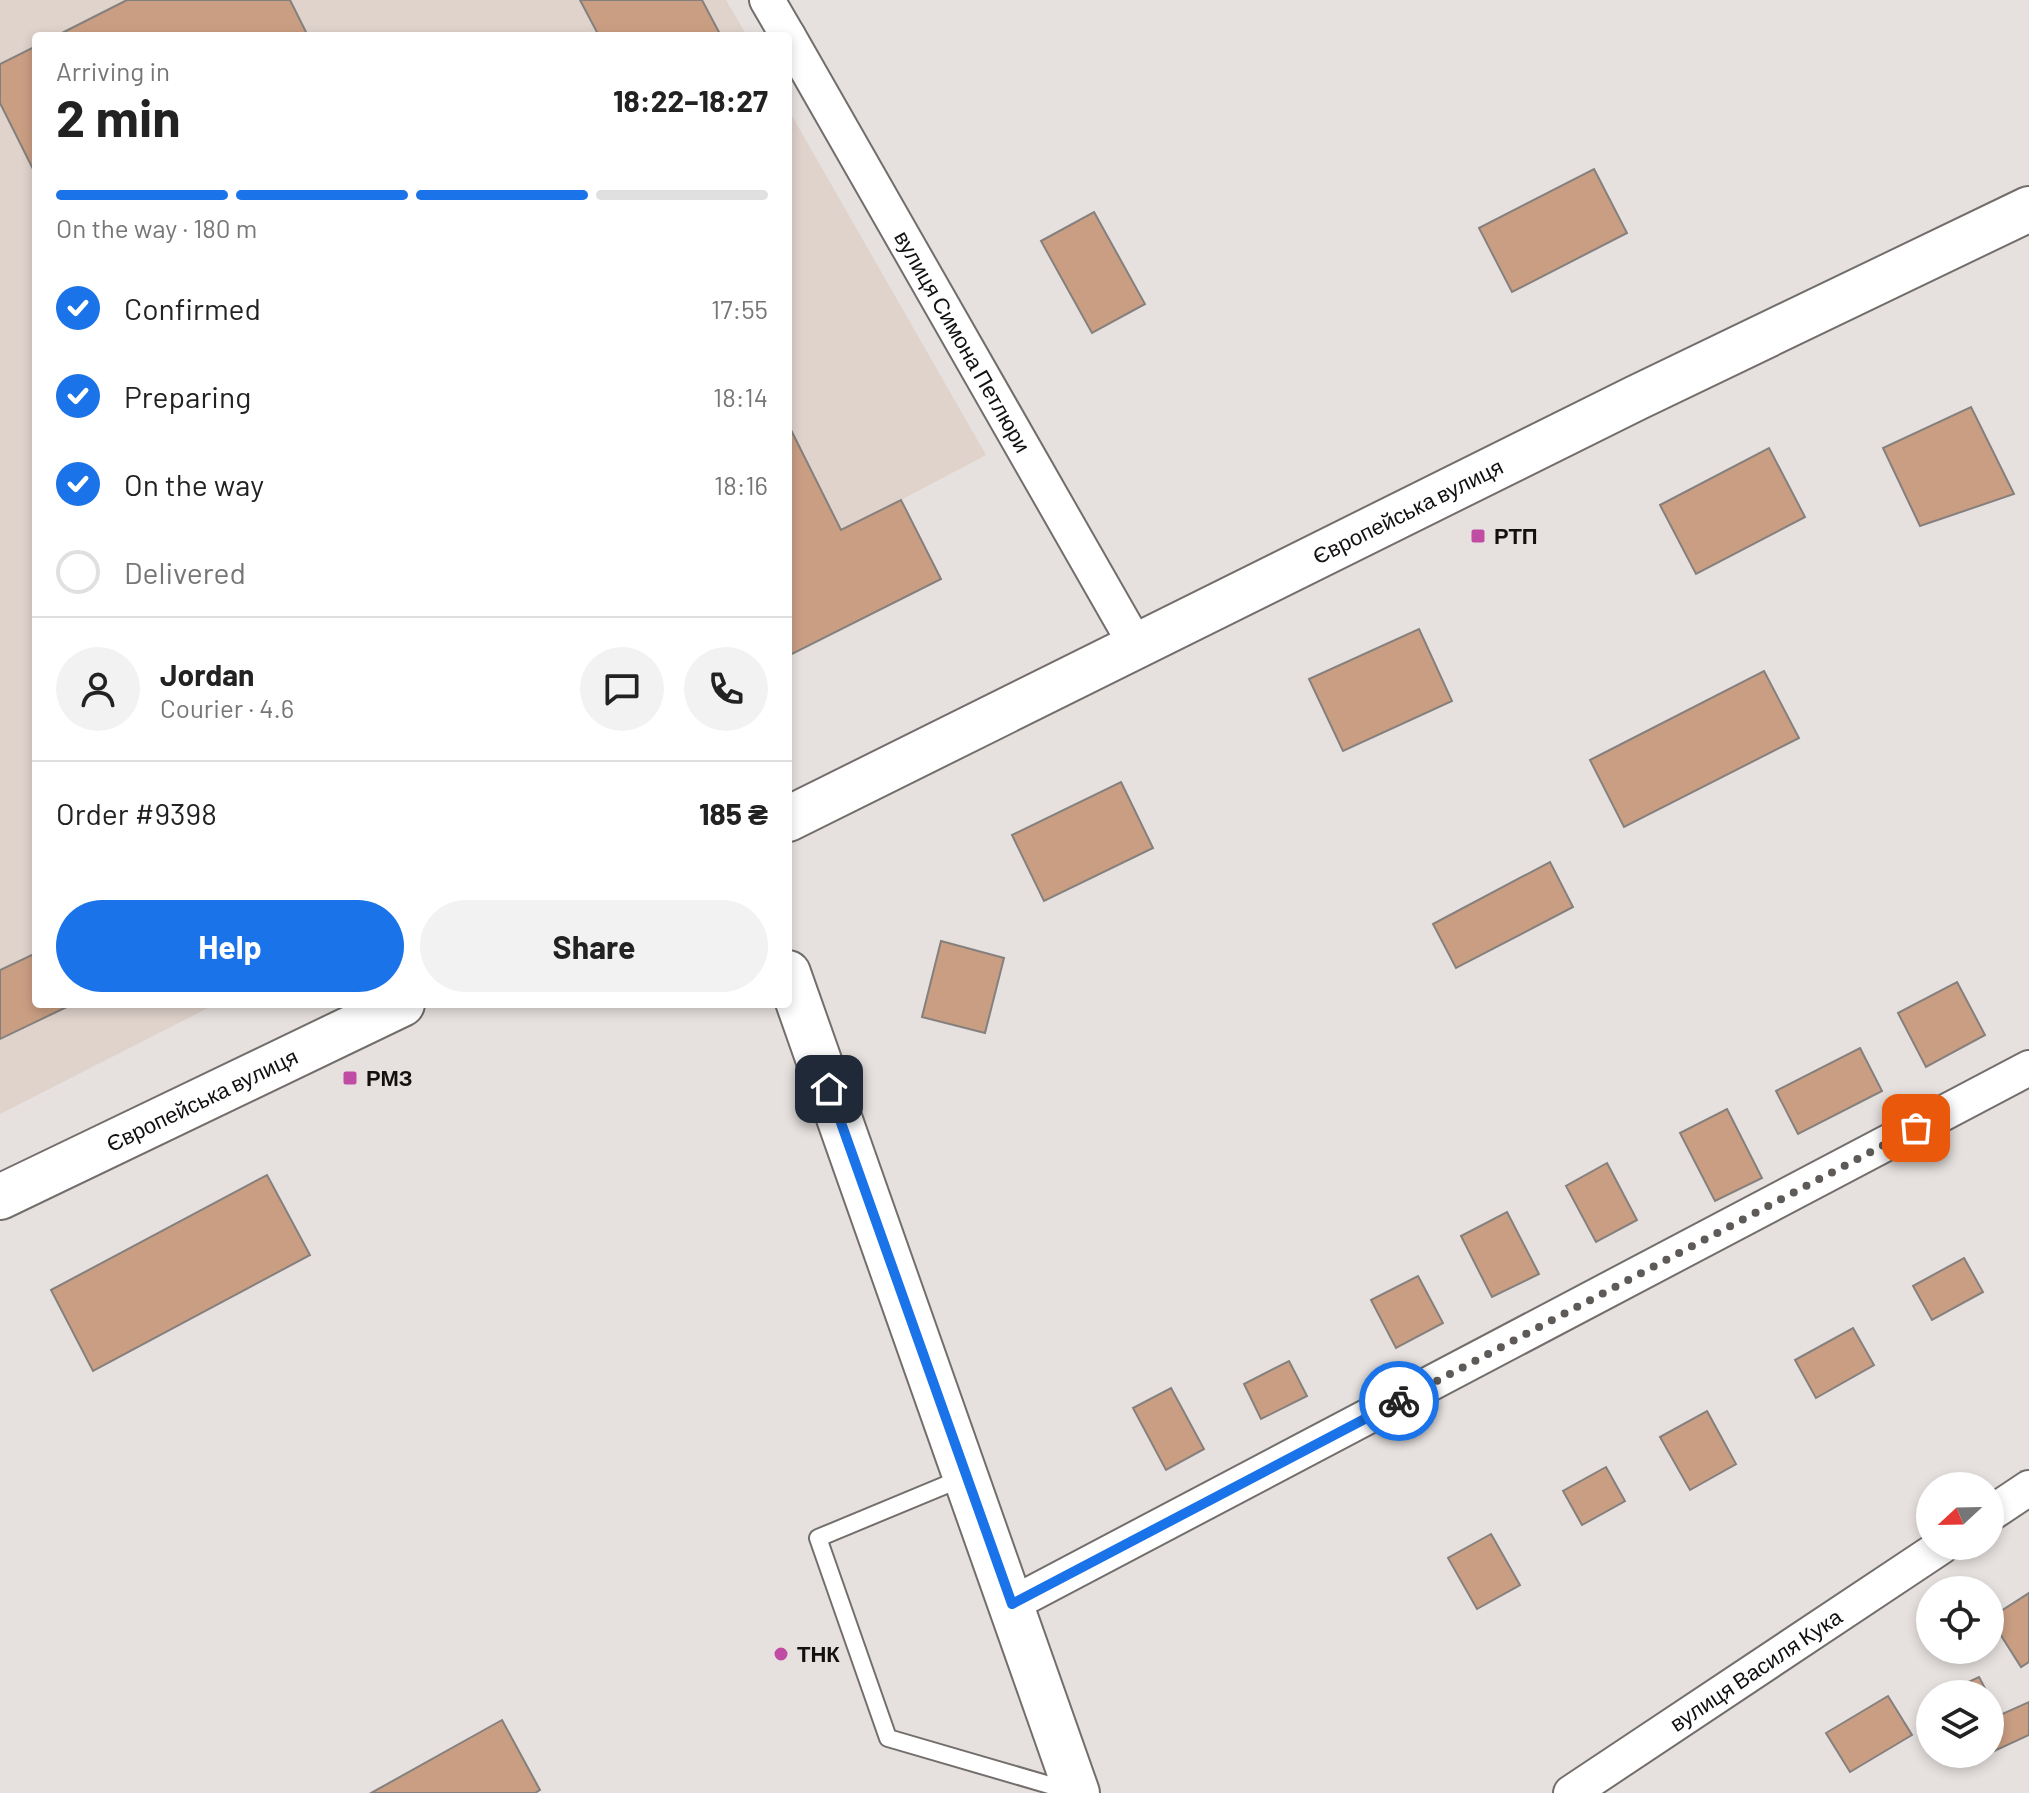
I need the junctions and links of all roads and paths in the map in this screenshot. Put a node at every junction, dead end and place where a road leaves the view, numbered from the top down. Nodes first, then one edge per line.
1 (767, 0) edge
2 (786, 32) edge
3 (792, 43) edge
4 (2029, 209) edge
5 (1137, 647) junction
6 (792, 817) edge
7 (792, 984) edge
8 (394, 1008) edge
9 (2029, 1068) edge
10 (0, 1197) edge
11 (967, 1477) junction
12 (2029, 1488) edge
13 (2004, 1505) edge
14 (1921, 1560) edge
15 (1012, 1604) junction
16 (1076, 1793) edge
17 (1571, 1793) edge

1 - 2 street, вулиця Симона Петлюри
3 - 5 street, вулиця Симона Петлюри
4 - 5 main road, Європейська вулиця
5 - 6 main road, Європейська вулиця
7 - 11 main road
8 - 10 main road, Європейська вулиця
9 - 15 street
11 - 15 main road
11 - 16 lane
12 - 13 street
14 - 17 street, вулиця Василя Кука
15 - 16 main road

